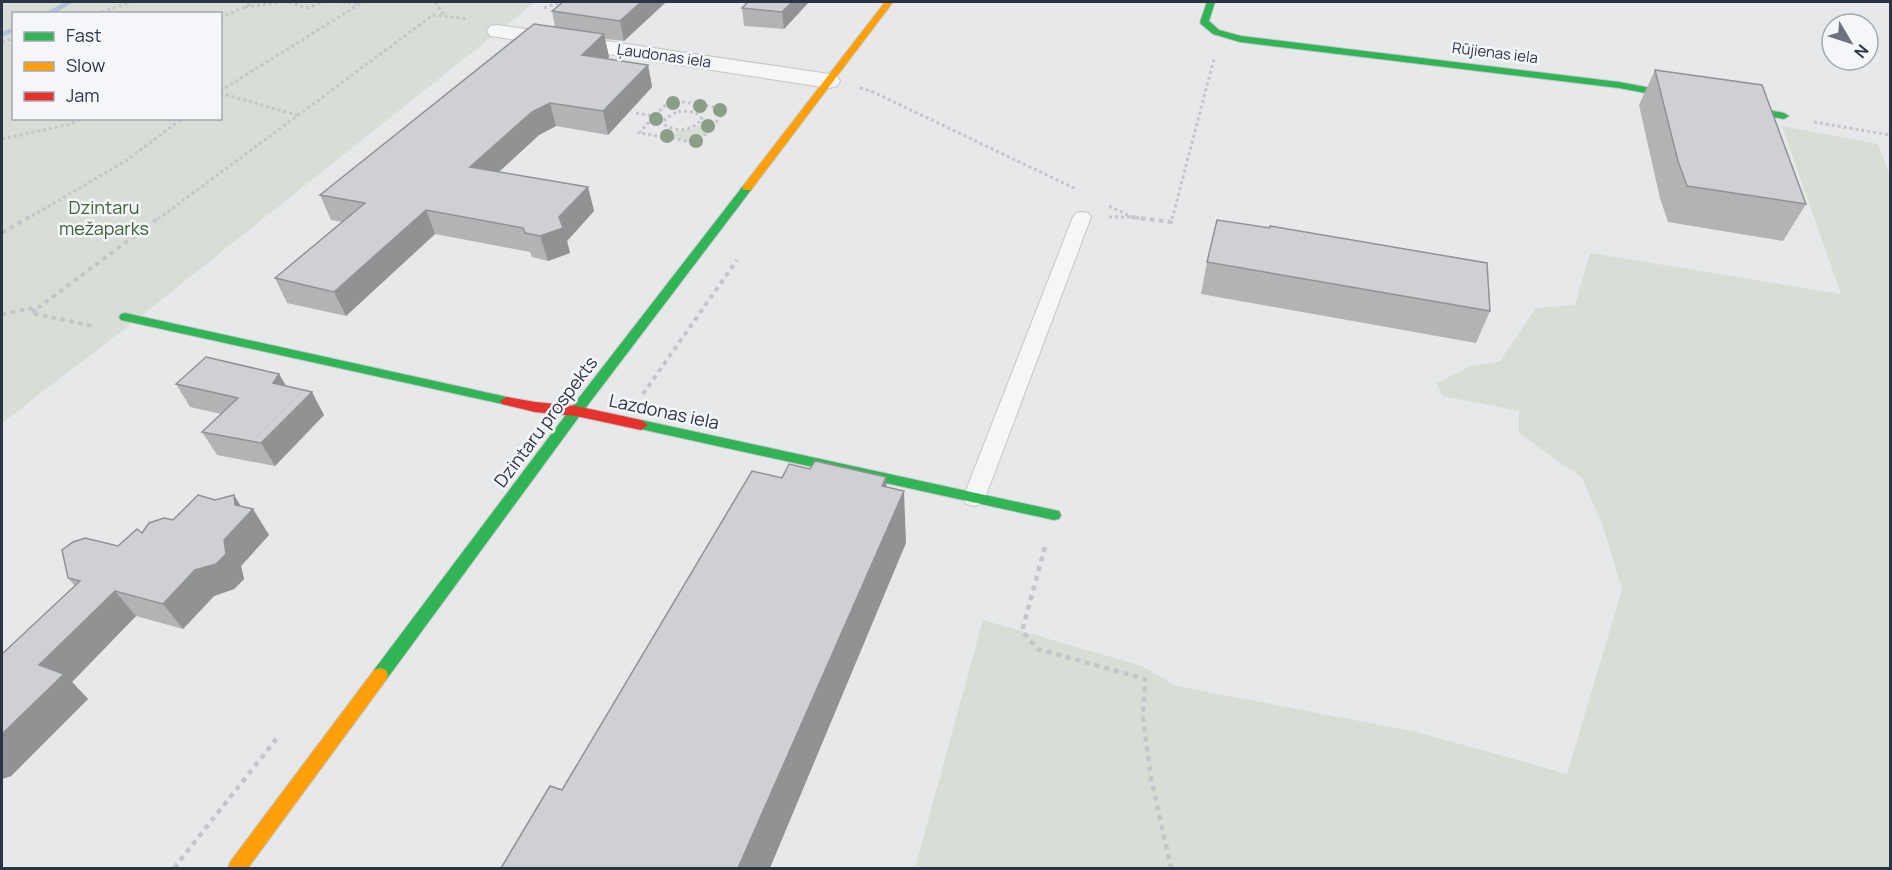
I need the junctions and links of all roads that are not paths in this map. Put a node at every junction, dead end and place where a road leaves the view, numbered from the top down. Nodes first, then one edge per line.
1 (889, 2) edge
2 (1211, 2) edge
3 (498, 31) dead end
4 (829, 81) junction
5 (1784, 116) dead end
6 (1082, 217) dead end
7 (124, 317) dead end
8 (576, 411) junction
9 (974, 498) junction
10 (1054, 515) road end
11 (237, 868) edge

1 - 4 street, Dzintaru prospekts
2 - 5 street, Rūjienas iela
3 - 4 street, Ļaudonas iela
4 - 8 street, Dzintaru prospekts
6 - 9 lane
7 - 8 street, Lazdonas iela
8 - 9 street, Lazdonas iela
8 - 11 street, Dzintaru prospekts
9 - 10 street, Lazdonas iela

